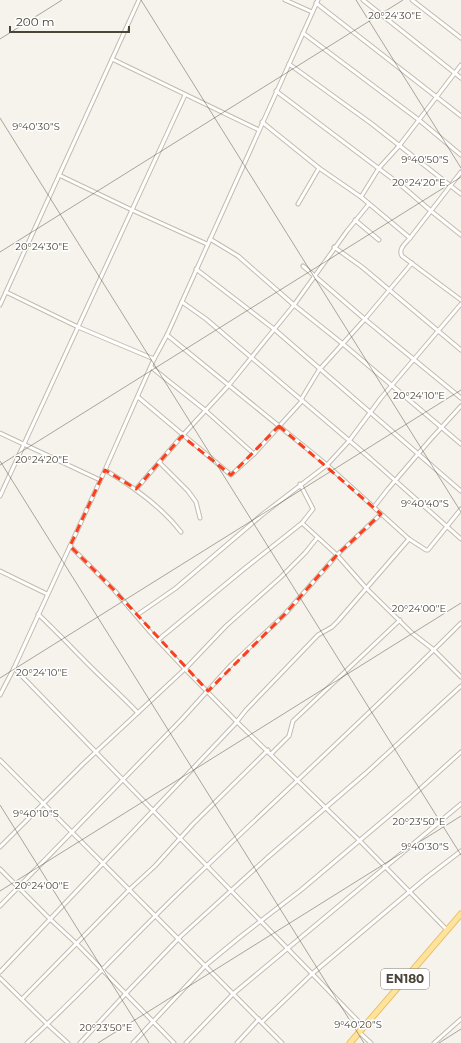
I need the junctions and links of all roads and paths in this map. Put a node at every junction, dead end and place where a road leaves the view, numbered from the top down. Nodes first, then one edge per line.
1 (139, 0) edge
2 (285, 0) edge
3 (363, 0) edge
4 (412, 0) edge
5 (317, 2) edge
6 (312, 12) junction
7 (303, 33) junction
8 (461, 38) edge
9 (112, 59) junction
10 (289, 64) junction
11 (461, 65) edge
12 (455, 74) junction
13 (461, 78) edge
14 (276, 91) junction
15 (185, 95) junction
16 (437, 98) junction
17 (461, 116) edge
18 (419, 120) junction
19 (262, 122) junction
20 (258, 130) junction
21 (399, 146) junction
22 (461, 154) edge
23 (319, 168) junction
24 (379, 168) junction
25 (461, 172) edge
26 (59, 175) junction
27 (451, 186) junction
28 (461, 194) edge
29 (361, 197) junction
30 (298, 204) dead end
31 (369, 204) junction
32 (132, 210) junction
33 (431, 211) junction
34 (355, 220) junction
35 (461, 235) edge
36 (410, 238) junction
37 (210, 239) junction
38 (378, 240) dead end
39 (207, 244) junction
40 (334, 247) junction
41 (412, 262) junction
42 (303, 266) dead end
43 (196, 269) junction
44 (314, 275) junction
45 (389, 290) junction
46 (6, 292) junction
47 (461, 300) edge
48 (182, 302) junction
49 (461, 304) edge
50 (0, 305) edge
51 (294, 305) junction
52 (365, 319) junction
53 (78, 327) junction
54 (274, 329) junction
55 (438, 332) junction
56 (167, 336) junction
57 (343, 344) junction
58 (461, 350) edge
59 (250, 357) junction
60 (154, 359) junction
61 (415, 359) junction
62 (151, 367) junction
63 (320, 370) junction
64 (229, 385) junction
65 (392, 385) junction
66 (138, 398) junction
67 (461, 398) edge
68 (302, 401) junction
69 (461, 406) edge
70 (205, 410) junction
71 (370, 413) junction
72 (279, 426) junction
73 (442, 428) junction
74 (0, 433) edge
75 (182, 436) junction
76 (349, 441) junction
77 (24, 444) junction
78 (461, 444) edge
79 (254, 454) junction
80 (418, 455) junction
81 (160, 463) junction
82 (327, 465) junction
83 (105, 470) junction
84 (100, 480) junction
85 (396, 481) junction
86 (300, 484) junction
87 (136, 489) junction
88 (461, 491) edge
89 (0, 496) edge
90 (374, 508) junction
91 (461, 509) edge
92 (381, 514) junction
93 (200, 518) dead end
94 (302, 523) junction
95 (447, 527) junction
96 (181, 532) dead end
97 (317, 538) junction
98 (409, 539) junction
99 (461, 539) edge
100 (70, 546) junction
101 (337, 555) junction
102 (0, 571) edge
103 (367, 589) junction
104 (48, 594) junction
105 (38, 614) junction
106 (137, 615) junction
107 (400, 620) junction
108 (461, 623) edge
109 (158, 640) junction
110 (434, 650) junction
111 (14, 668) junction
112 (185, 669) junction
113 (461, 677) edge
114 (461, 686) edge
115 (208, 691) junction
116 (0, 694) edge
117 (138, 713) junction
118 (237, 722) junction
119 (268, 750) junction
120 (461, 752) edge
121 (95, 753) junction
122 (271, 754) junction
123 (0, 760) edge
124 (122, 780) junction
125 (298, 780) junction
126 (44, 804) junction
127 (461, 804) edge
128 (326, 807) junction
129 (152, 811) junction
130 (72, 832) junction
131 (180, 838) junction
132 (360, 841) junction
133 (0, 847) edge
134 (461, 851) edge
135 (103, 863) junction
136 (206, 866) junction
137 (385, 867) junction
138 (0, 869) edge
139 (19, 887) junction
140 (130, 889) junction
141 (232, 890) junction
142 (410, 892) junction
143 (0, 906) edge
144 (461, 914) edge
145 (155, 916) junction
146 (50, 919) junction
147 (260, 921) junction
148 (447, 930) junction
149 (178, 939) junction
150 (77, 944) junction
151 (288, 948) junction
152 (206, 966) junction
153 (102, 970) junction
154 (0, 972) edge
155 (313, 973) junction
156 (0, 978) edge
157 (126, 994) junction
158 (233, 994) junction
159 (22, 999) junction
160 (259, 1018) junction
161 (461, 1019) edge
162 (153, 1021) junction
163 (262, 1022) junction
164 (47, 1024) junction
165 (364, 1027) junction
166 (359, 1032) junction
167 (27, 1043) edge
168 (68, 1043) edge
169 (80, 1043) edge
170 (133, 1043) edge
171 (174, 1043) edge
172 (186, 1043) edge
173 (237, 1043) edge
174 (282, 1043) edge
175 (350, 1043) edge
176 (371, 1043) edge
177 (434, 1043) edge

1 - 9 street
2 - 6 street
3 - 12 street
4 - 8 street
5 - 6 street
5 - 16 street
6 - 7 street
7 - 10 street
7 - 18 street
9 - 15 street
9 - 26 street
10 - 14 street
10 - 21 street
11 - 12 street
12 - 13 street
12 - 16 street
14 - 19 street
14 - 24 street
15 - 20 street
15 - 32 street
16 - 17 street
16 - 18 street
18 - 21 street
18 - 22 street
19 - 20 street
19 - 23 street
20 - 37 street
21 - 24 street
21 - 27 street
23 - 29 street
23 - 30 street
24 - 29 street
24 - 33 street
25 - 27 street
26 - 32 street
26 - 46 street
27 - 28 street
27 - 33 street
29 - 31 street
31 - 34 street
31 - 36 street
32 - 39 street
32 - 53 street
33 - 35 street
33 - 36 street
34 - 38 street
34 - 40 street
36 - 41 street
37 - 39 street
37 - 51 street
39 - 43 street
40 - 44 street
40 - 45 street
41 - 45 street
41 - 47 street
42 - 44 street
43 - 48 street
43 - 54 street
44 - 51 street
44 - 52 street
45 - 52 street
45 - 55 street
46 - 50 street
46 - 53 street
48 - 56 street
48 - 59 street
49 - 55 street
51 - 54 street
51 - 57 street
52 - 57 street
52 - 61 street
53 - 60 street
53 - 77 street
54 - 59 street
54 - 63 street
55 - 58 street
55 - 61 street
56 - 60 street
56 - 64 street
57 - 63 street
57 - 65 street
59 - 64 street
59 - 68 street
60 - 62 street
61 - 65 street
61 - 67 street
62 - 66 street
62 - 70 street
63 - 68 street
63 - 71 street
64 - 70 street
64 - 72 street
65 - 71 street
65 - 73 street
66 - 75 street
66 - 83 street
68 - 72 street
68 - 76 street
69 - 73 street
70 - 75 street
70 - 79 street
71 - 76 street
71 - 80 street
72 - 79 street
72 - 82 street
73 - 78 street
73 - 80 street
74 - 77 street
75 - 79 street
75 - 81 street
76 - 82 street
76 - 85 street
77 - 84 street
77 - 89 street
80 - 85 street
80 - 88 street
81 - 87 street
81 - 93 street
82 - 86 street
82 - 90 street
83 - 84 street
83 - 87 street
84 - 100 street
85 - 90 street
85 - 95 street
86 - 94 street
86 - 106 street
87 - 96 street
90 - 92 street
91 - 95 street
92 - 98 street
92 - 101 street
94 - 97 street
94 - 109 street
95 - 98 street
95 - 99 street
97 - 101 street
97 - 112 street
98 - 103 street
100 - 104 street
100 - 106 street
101 - 103 street
101 - 115 street
102 - 104 street
103 - 107 street
103 - 118 street
104 - 105 street
105 - 111 street
105 - 117 street
106 - 109 street
107 - 110 street
107 - 122 street
108 - 110 street
109 - 112 street
110 - 113 street
110 - 125 street
111 - 116 street
111 - 121 street
112 - 115 street
112 - 117 street
114 - 128 street
115 - 118 street
115 - 124 street
117 - 121 street
118 - 119 street
118 - 129 street
119 - 122 street
119 - 131 street
120 - 132 street
121 - 124 street
121 - 126 street
122 - 125 street
123 - 126 street
124 - 129 street
124 - 130 street
125 - 128 street
125 - 136 street
126 - 130 street
126 - 133 street
127 - 137 street
128 - 132 street
128 - 141 street
129 - 131 street
129 - 135 street
130 - 135 street
130 - 139 street
131 - 136 street
131 - 140 street
132 - 137 street
132 - 147 street
134 - 142 street
135 - 140 street
135 - 146 street
136 - 141 street
136 - 145 street
137 - 142 street
137 - 151 street
138 - 139 street
139 - 143 street
139 - 146 street
140 - 145 street
140 - 150 street
141 - 147 street
141 - 149 street
142 - 148 street
142 - 155 street
144 - 148 main road, EN180
145 - 149 street
145 - 153 street
146 - 150 street
146 - 154 street
147 - 151 street
147 - 152 street
148 - 165 main road, EN180
149 - 152 street
149 - 157 street
150 - 153 street
150 - 159 street
151 - 155 street
151 - 158 street
152 - 158 street
152 - 162 street
153 - 157 street
153 - 164 street
155 - 163 street
155 - 165 street
156 - 159 street
157 - 162 street
157 - 169 street
158 - 160 street
158 - 172 street
159 - 164 street
160 - 163 street
160 - 173 street
161 - 177 street
162 - 170 street
162 - 171 street
163 - 174 street
164 - 167 street
164 - 168 street
165 - 166 main road, EN180
166 - 175 main road, EN180
166 - 176 street

